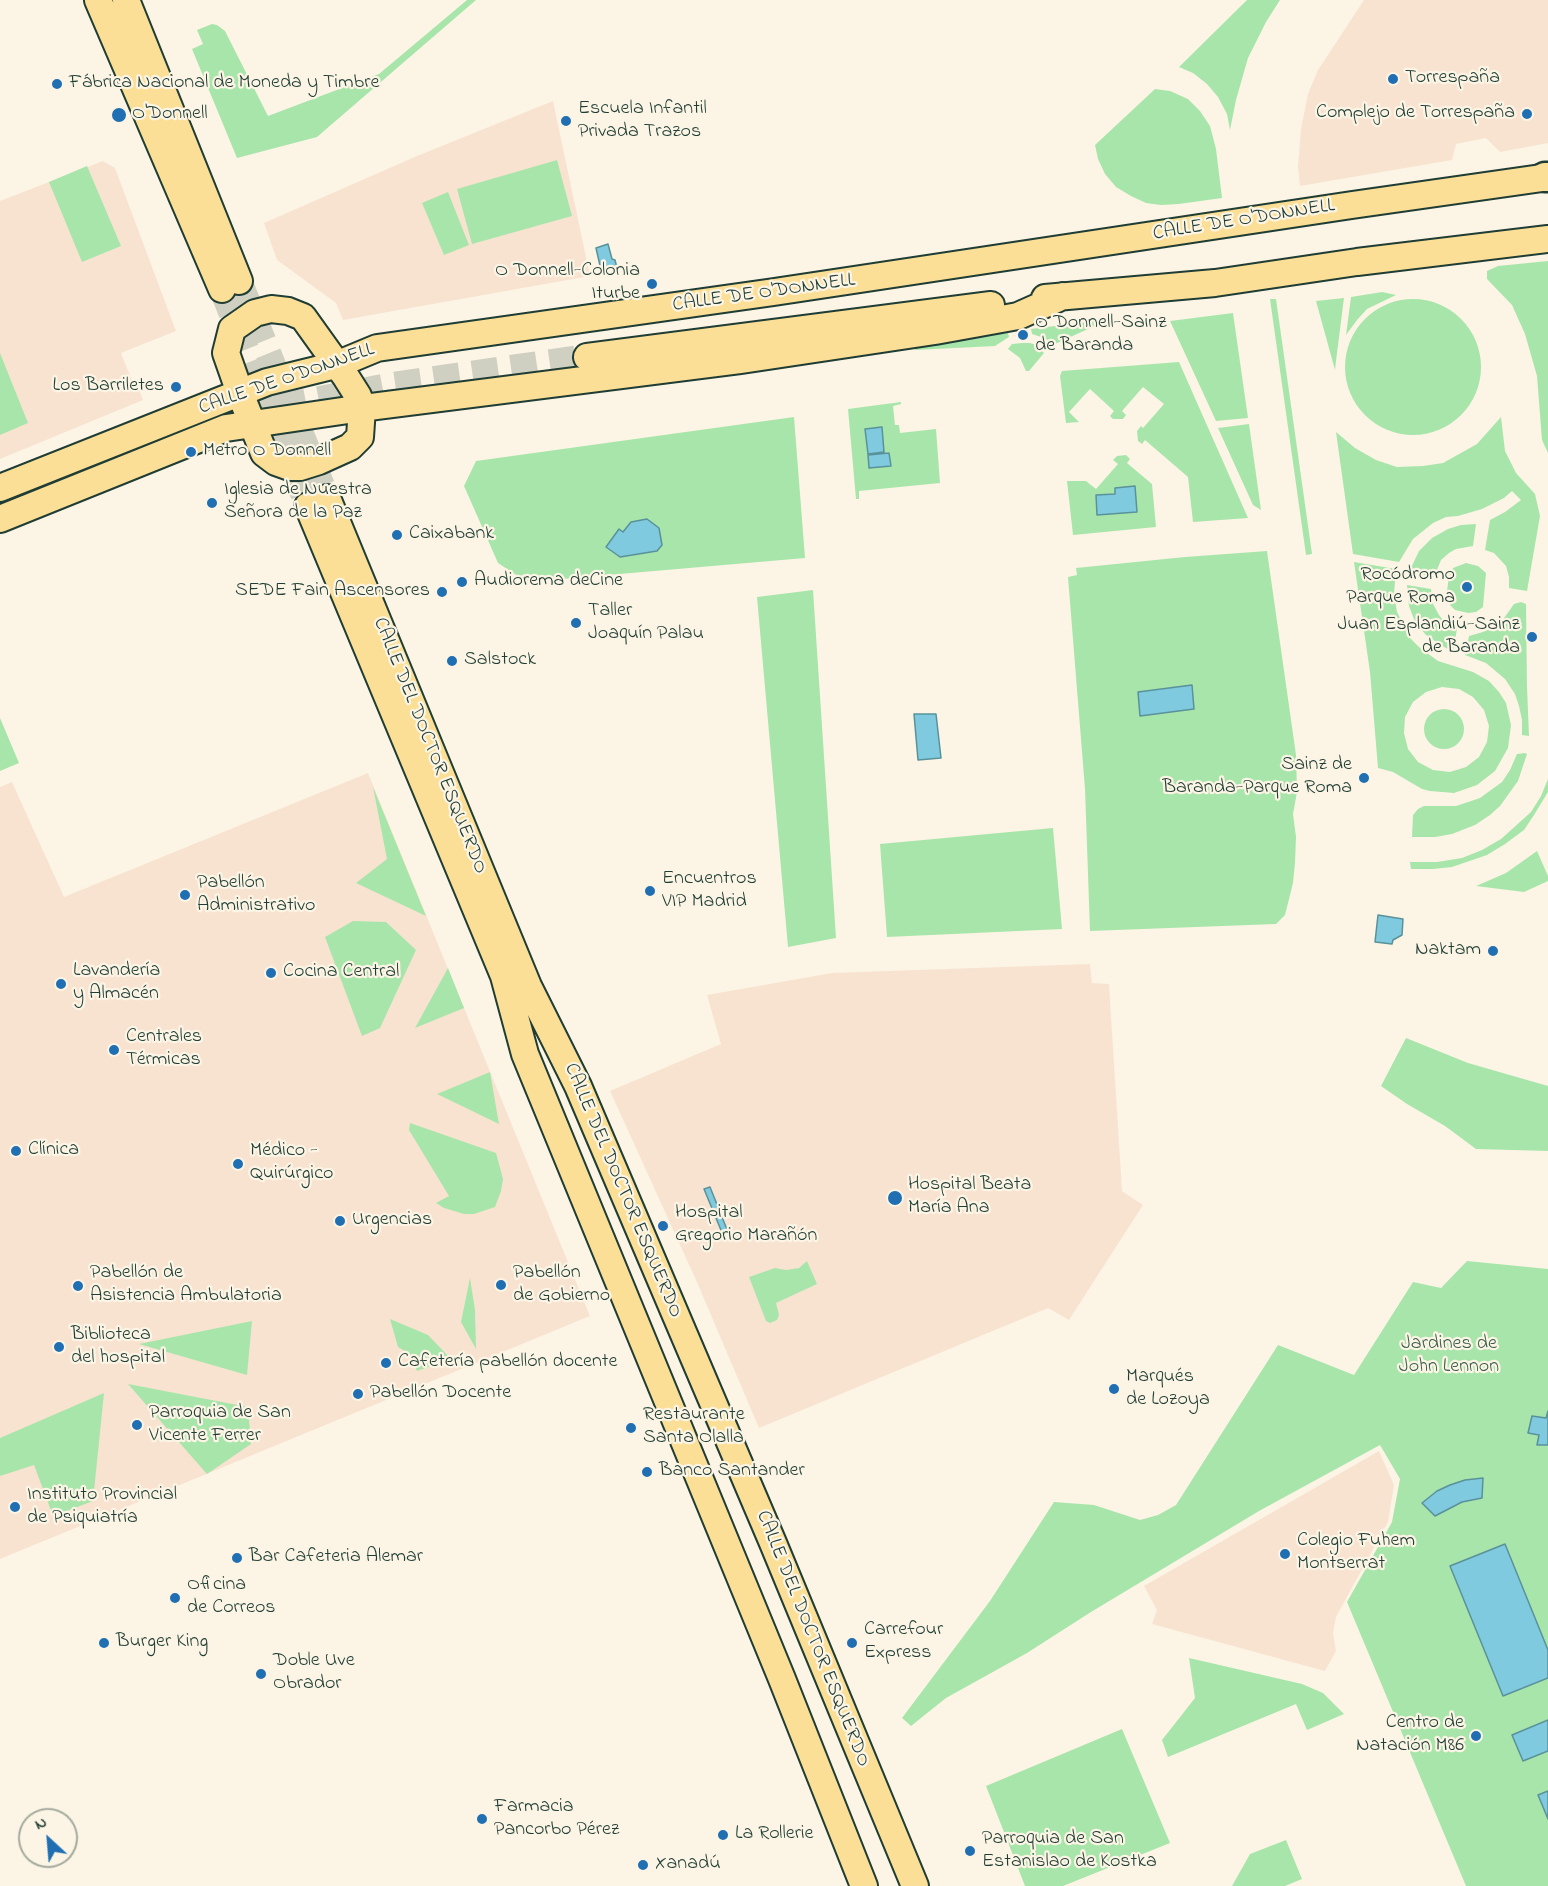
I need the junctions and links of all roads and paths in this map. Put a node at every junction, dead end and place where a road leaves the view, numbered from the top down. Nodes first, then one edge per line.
1 (98, 0) edge
2 (126, 0) edge
3 (1547, 177) edge
4 (1548, 239) edge
5 (1063, 296) junction
6 (587, 357) tunnel mouth
7 (336, 365) junction
8 (240, 393) junction
9 (362, 408) junction
10 (252, 424) junction
11 (0, 488) edge
12 (0, 519) edge
13 (864, 1886) edge
14 (915, 1886) edge

1 - 2 main road
3 - 7 main road, CALLE DE O'DONNELL
4 - 5 main road, CALLE DE O'DONNELL
5 - 6 main road, CALLE DE O'DONNELL
5 - 9 main road, CALLE DE O'DONNELL
7 - 8 main road, CALLE DE O'DONNELL
7 - 8 main road
7 - 9 main road
8 - 10 main road
8 - 11 main road, CALLE DE O'DONNELL
9 - 10 main road, CALLE DE O'DONNELL
9 - 10 main road
10 - 12 main road, CALLE DE O'DONNELL
13 - 14 main road, CALLE DEL DOCTOR ESQUERDO

